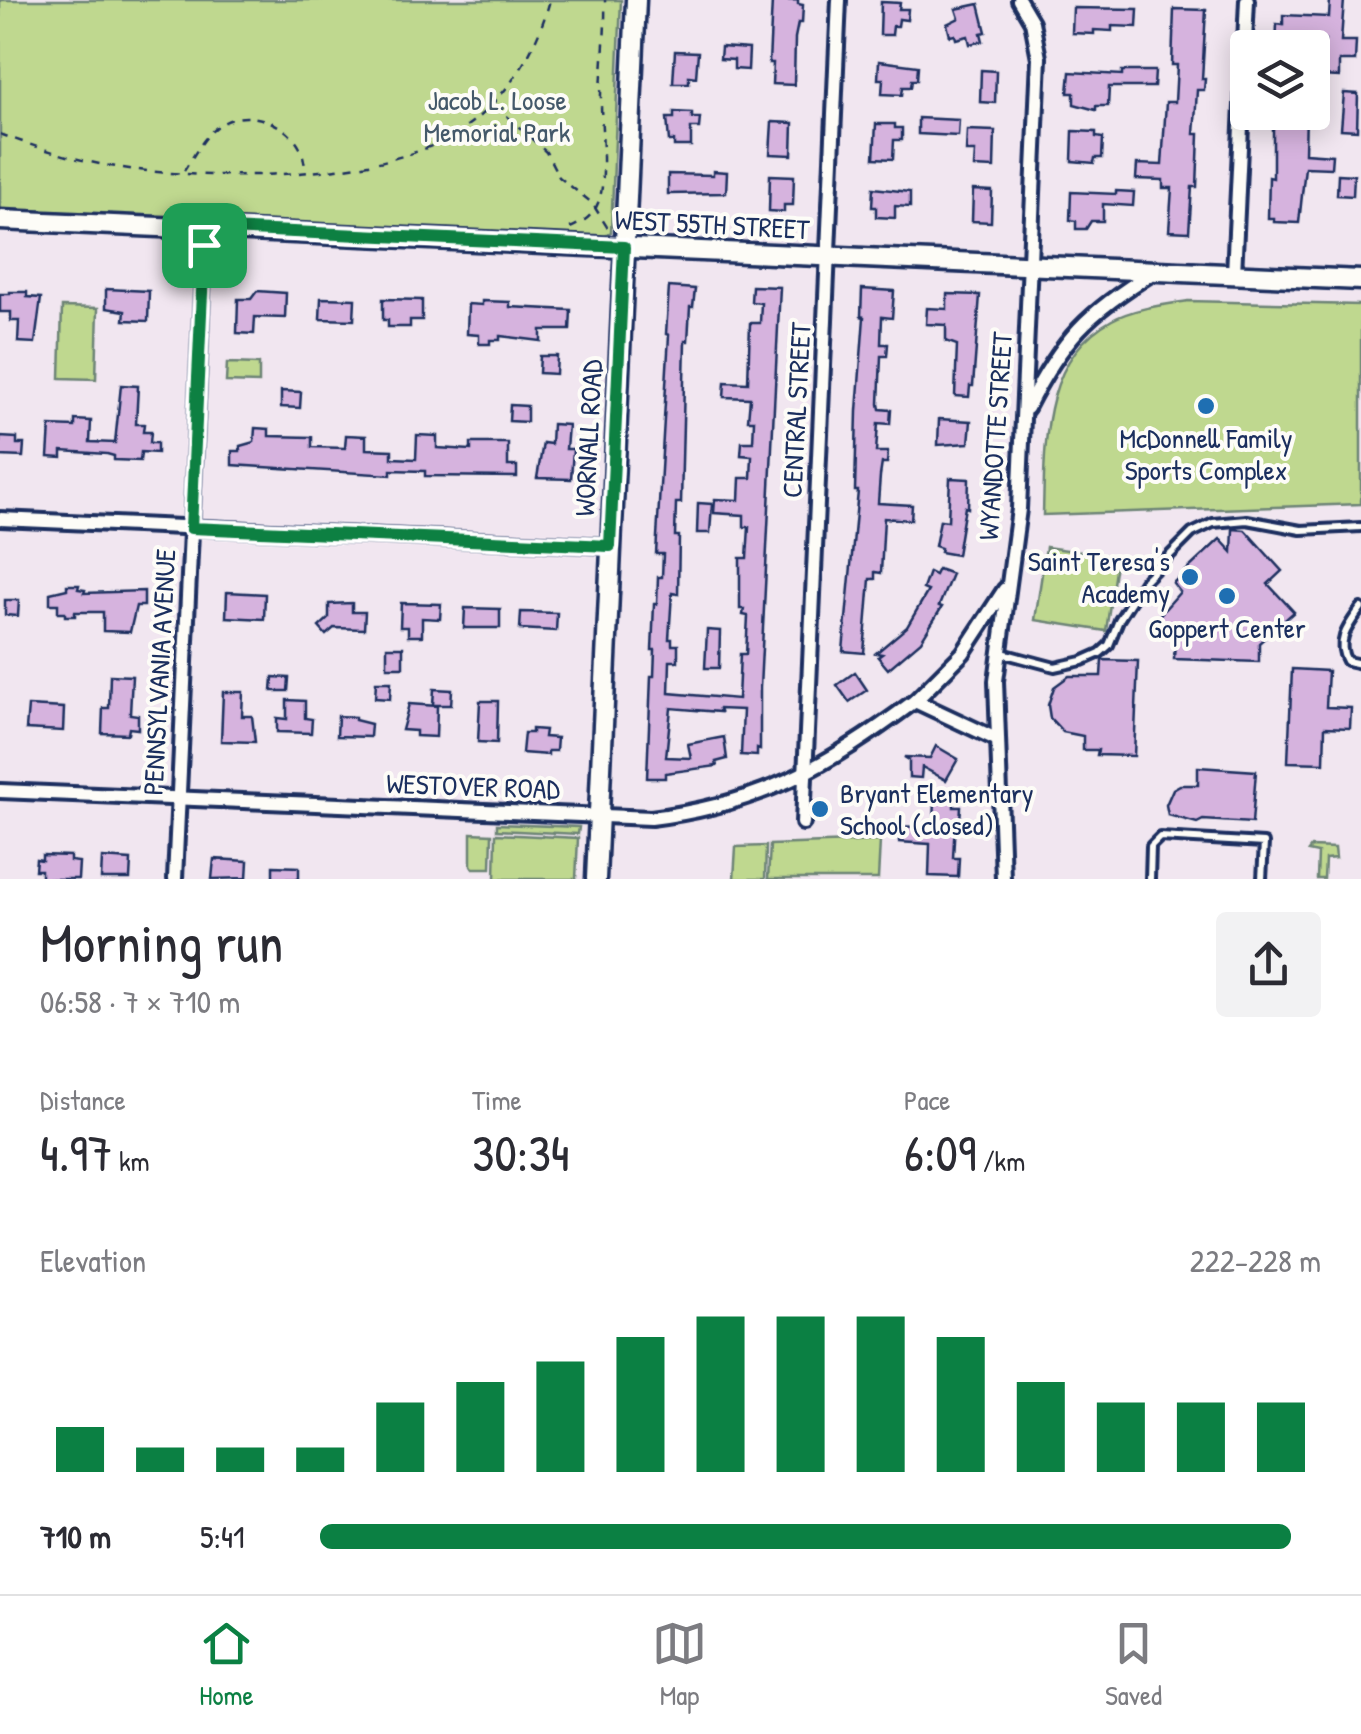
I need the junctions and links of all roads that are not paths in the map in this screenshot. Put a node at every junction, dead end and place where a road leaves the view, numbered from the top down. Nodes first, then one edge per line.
1 (636, 0) edge
2 (839, 0) edge
3 (1019, 0) edge
4 (1247, 0) edge
5 (0, 220) edge
6 (205, 228) junction
7 (624, 247) junction
8 (828, 257) junction
9 (1031, 266) junction
10 (1156, 271) junction
11 (1234, 274) junction
12 (1361, 280) edge
13 (1024, 414) junction
14 (0, 519) edge
15 (1361, 527) edge
16 (191, 528) junction
17 (610, 546) junction
18 (1007, 588) junction
19 (1361, 608) edge
20 (999, 652) junction
21 (1361, 664) edge
22 (915, 701) junction
23 (996, 738) junction
24 (805, 775) junction
25 (0, 791) edge
26 (179, 799) junction
27 (599, 816) junction
28 (803, 822) dead end
29 (175, 879) edge
30 (596, 879) edge
31 (1004, 879) edge
32 (1150, 879) edge
33 (1262, 879) edge

1 - 7 main road, WORNALL ROAD
2 - 8 street, CENTRAL STREET
3 - 9 street, WYANDOTTE STREET
4 - 11 street
5 - 6 main road, WEST 55TH STREET
6 - 7 main road, WEST 55TH STREET
6 - 16 street, PENNSYLVANIA AVENUE
7 - 8 main road, WEST 55TH STREET
7 - 17 main road, WORNALL ROAD
8 - 9 main road, WEST 55TH STREET
8 - 24 street, CENTRAL STREET
9 - 10 main road, WEST 55TH STREET
9 - 13 street, WYANDOTTE STREET
10 - 11 main road, WEST 55TH STREET
10 - 13 street
11 - 12 main road, WEST 55TH STREET
13 - 18 street, WYANDOTTE STREET
14 - 16 street
15 - 20 lane
16 - 17 street
16 - 26 street, PENNSYLVANIA AVENUE
17 - 27 main road, WORNALL ROAD
18 - 20 street, WYANDOTTE STREET
18 - 22 street, WESTOVER ROAD
19 - 21 lane
20 - 23 street, WYANDOTTE STREET
22 - 23 street
22 - 24 street, WESTOVER ROAD
23 - 31 street, WYANDOTTE STREET
24 - 27 street, WESTOVER ROAD
24 - 28 street, CENTRAL STREET
25 - 26 street, WESTOVER ROAD
26 - 27 street, WESTOVER ROAD
26 - 29 street, PENNSYLVANIA AVENUE
27 - 30 main road, WORNALL ROAD
32 - 33 lane

